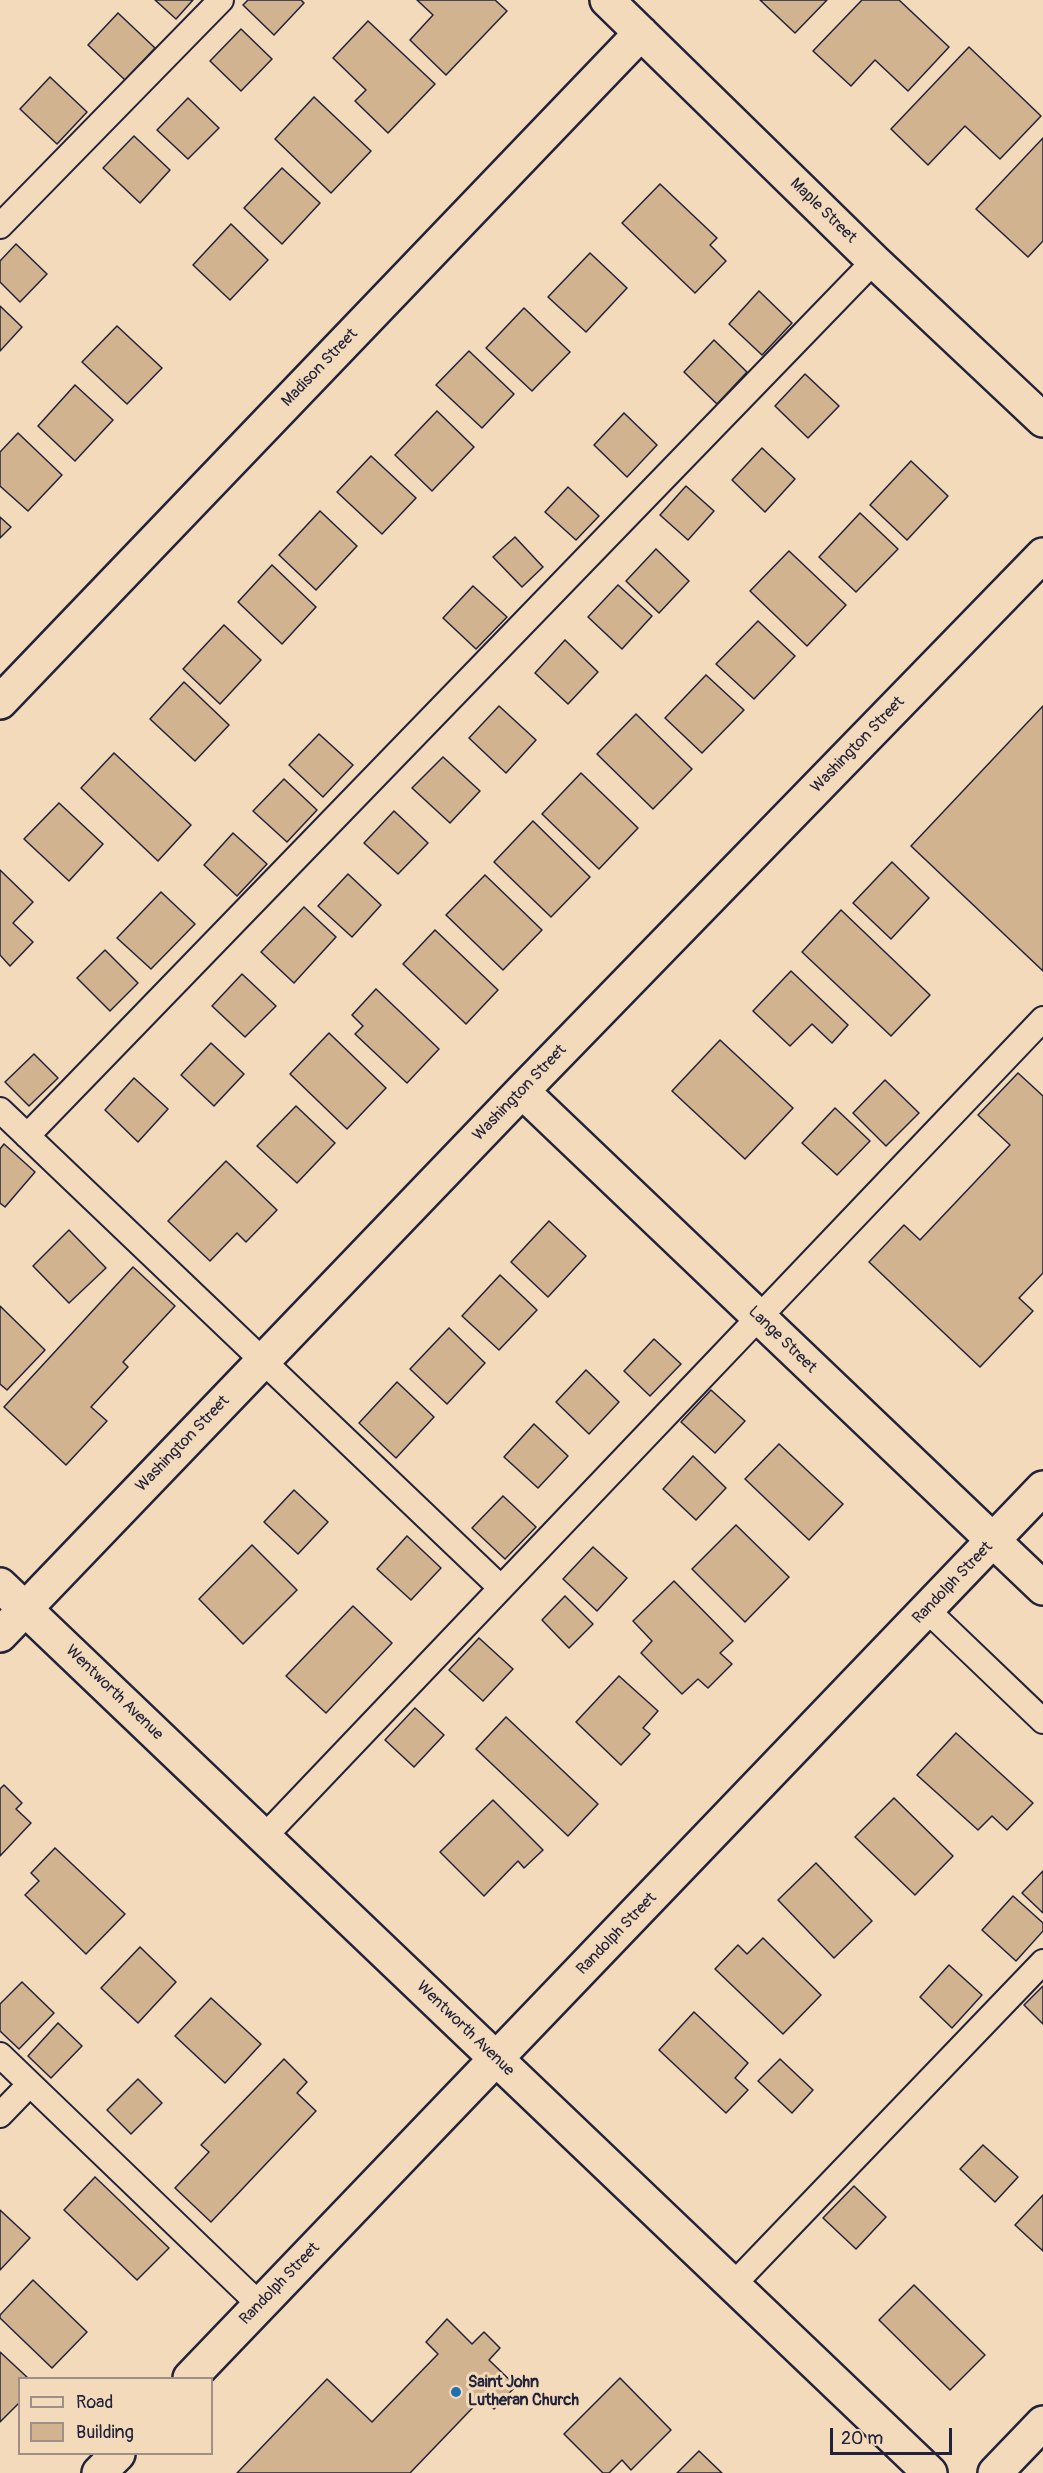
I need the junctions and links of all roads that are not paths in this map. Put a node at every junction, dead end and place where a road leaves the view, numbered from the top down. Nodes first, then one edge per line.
1 (221, 0) edge
2 (607, 0) edge
3 (640, 33) junction
4 (0, 226) edge
5 (874, 261) junction
6 (1043, 420) edge
7 (1043, 555) edge
8 (0, 702) edge
9 (1043, 1019) edge
10 (522, 1091) junction
11 (0, 1110) edge
12 (27, 1137) junction
13 (758, 1317) junction
14 (262, 1361) junction
15 (1043, 1488) edge
16 (994, 1541) junction
17 (0, 1585) edge
18 (501, 1588) junction
19 (1043, 1588) edge
20 (25, 1609) junction
21 (927, 1610) junction
22 (0, 1635) edge
23 (1043, 1721) edge
24 (264, 1837) junction
25 (1043, 1962) edge
26 (0, 2055) edge
27 (496, 2059) junction
28 (30, 2084) junction
29 (0, 2115) edge
30 (733, 2285) junction
31 (260, 2305) junction
32 (192, 2377) edge
33 (1043, 2423) edge
34 (117, 2455) edge
35 (99, 2473) edge
36 (930, 2473) edge
37 (995, 2473) edge

1 - 4 lane
2 - 3 street, Maple Street
3 - 5 street, Maple Street
3 - 8 street, Madison Street
5 - 6 street, Maple Street
5 - 12 lane
7 - 10 street, Washington Street
9 - 13 lane
10 - 13 street, Lange Street
10 - 14 street, Washington Street
11 - 12 lane
12 - 14 lane
13 - 16 street, Lange Street
13 - 18 lane
14 - 18 lane
14 - 20 street, Washington Street
15 - 16 street, Randolph Street
16 - 19 street, Lange Street
16 - 21 street, Randolph Street
17 - 20 street, Wentworth Avenue
18 - 24 lane
20 - 22 street, Washington Street
20 - 24 street, Wentworth Avenue
21 - 23 lane
21 - 27 street, Randolph Street
24 - 27 street, Wentworth Avenue
25 - 30 lane
26 - 28 lane
27 - 30 street, Wentworth Avenue
27 - 31 street, Randolph Street
28 - 29 lane
28 - 31 lane
30 - 36 street, Wentworth Avenue
31 - 32 street, Randolph Street
33 - 37 street
34 - 35 street

